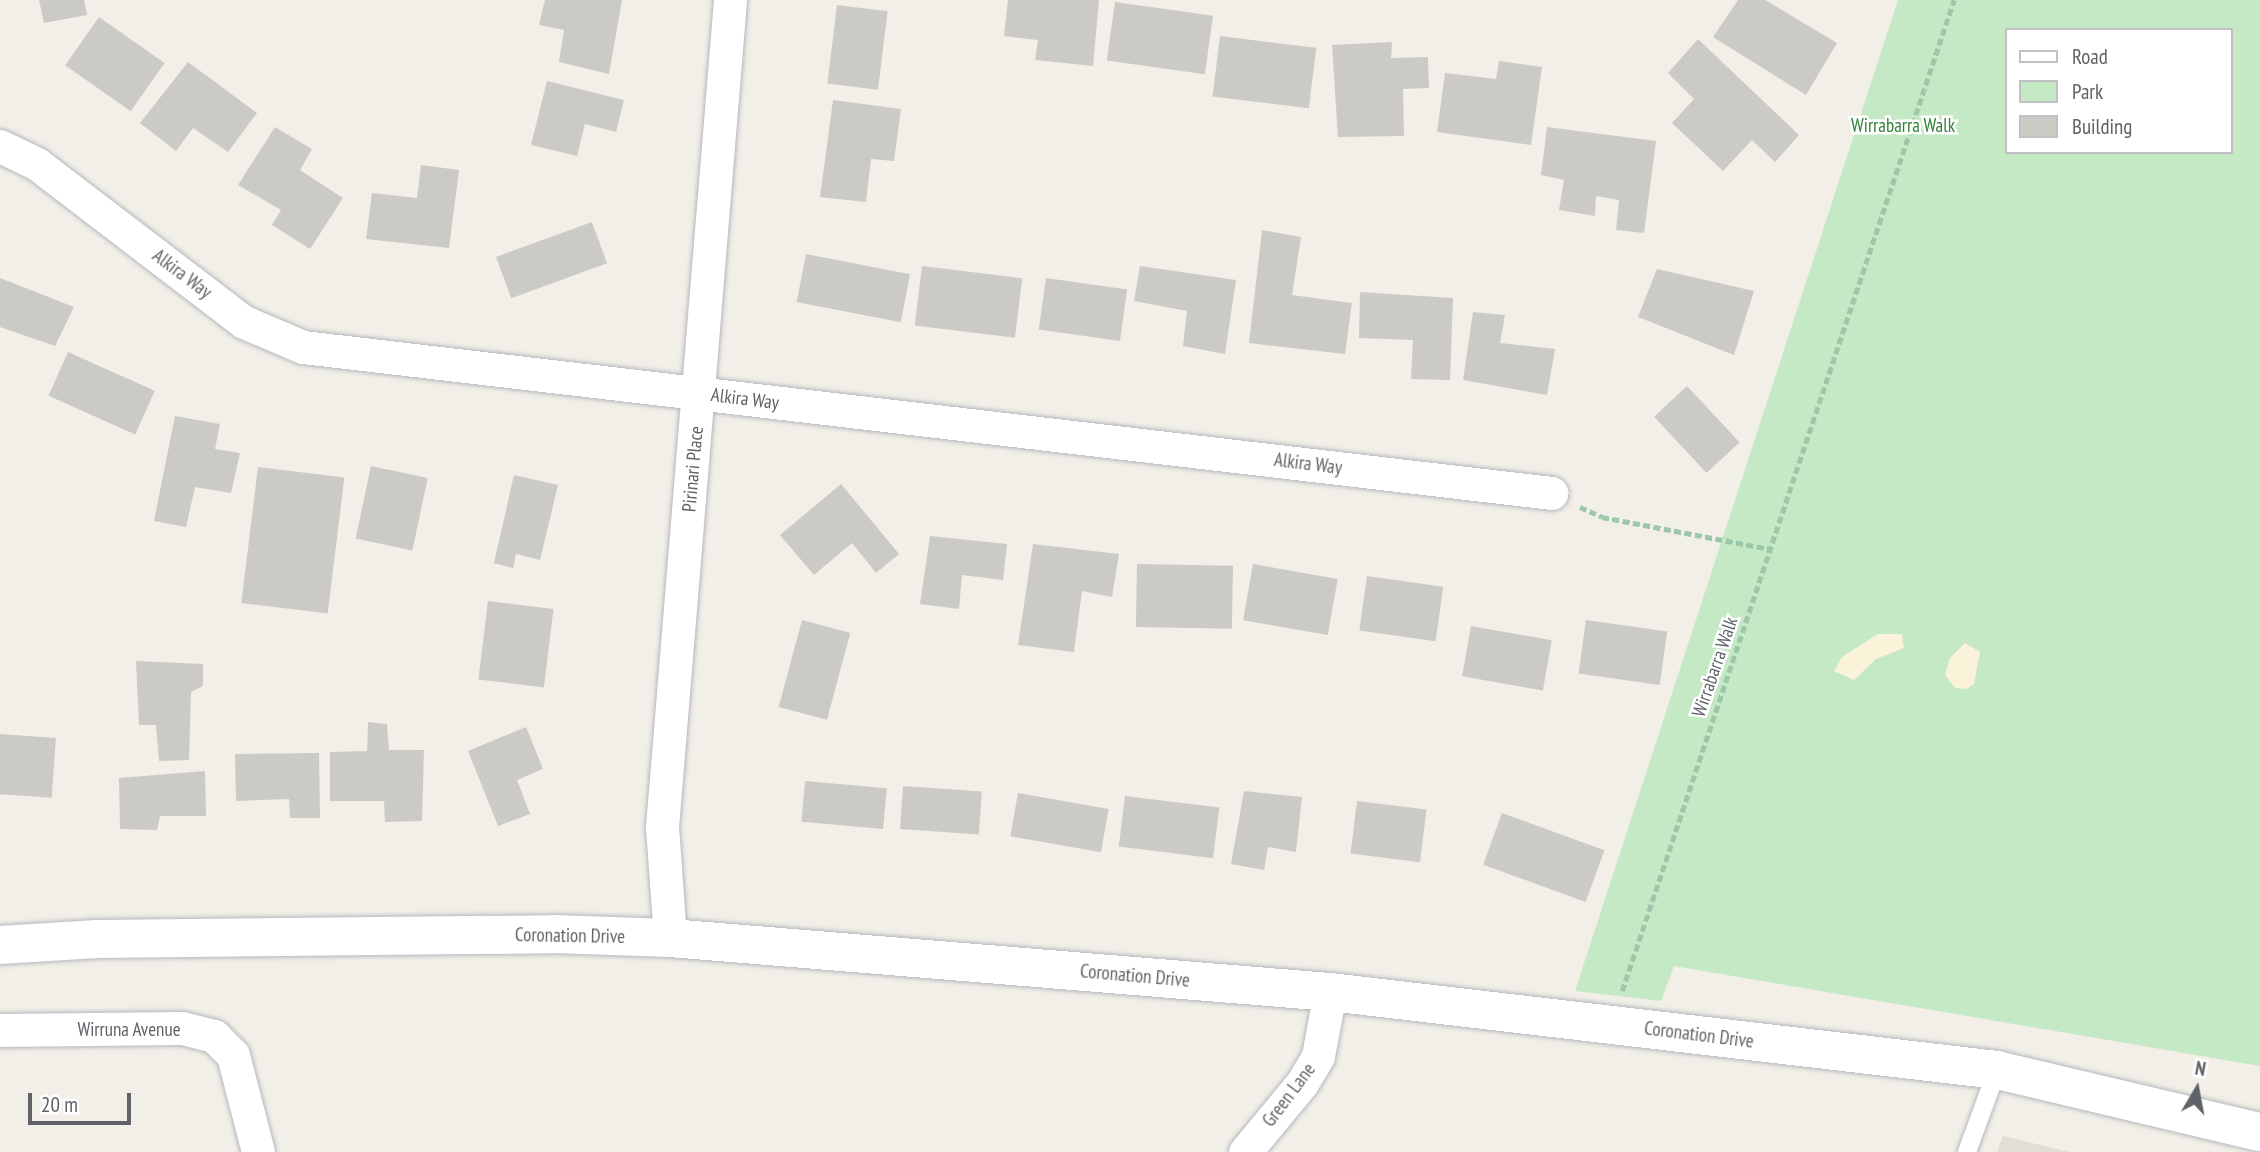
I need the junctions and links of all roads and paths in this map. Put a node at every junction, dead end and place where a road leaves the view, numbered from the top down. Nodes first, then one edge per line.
1 (730, 0) edge
2 (1954, 0) edge
3 (0, 146) edge
4 (699, 393) junction
5 (1551, 493) joint
6 (1770, 549) junction
7 (670, 938) junction
8 (0, 945) edge
9 (1331, 992) junction
10 (1610, 1025) junction
11 (0, 1030) edge
12 (1997, 1070) junction
13 (2260, 1132) edge
14 (258, 1152) edge
15 (1245, 1152) edge
16 (1967, 1152) edge

1 - 4 street, Pirinari Place
2 - 6 path, Wirrabarra Walk
3 - 4 street, Alkira Way
4 - 5 street, Alkira Way
4 - 7 street, Pirinari Place
5 - 6 path
6 - 10 path, Wirrabarra Walk
7 - 8 main road, Coronation Drive
7 - 9 main road, Coronation Drive
9 - 10 main road, Coronation Drive
9 - 15 street, Green Lane
10 - 12 main road, Coronation Drive
11 - 14 street, Wirruna Avenue
12 - 13 main road, Coronation Drive
12 - 16 lane

